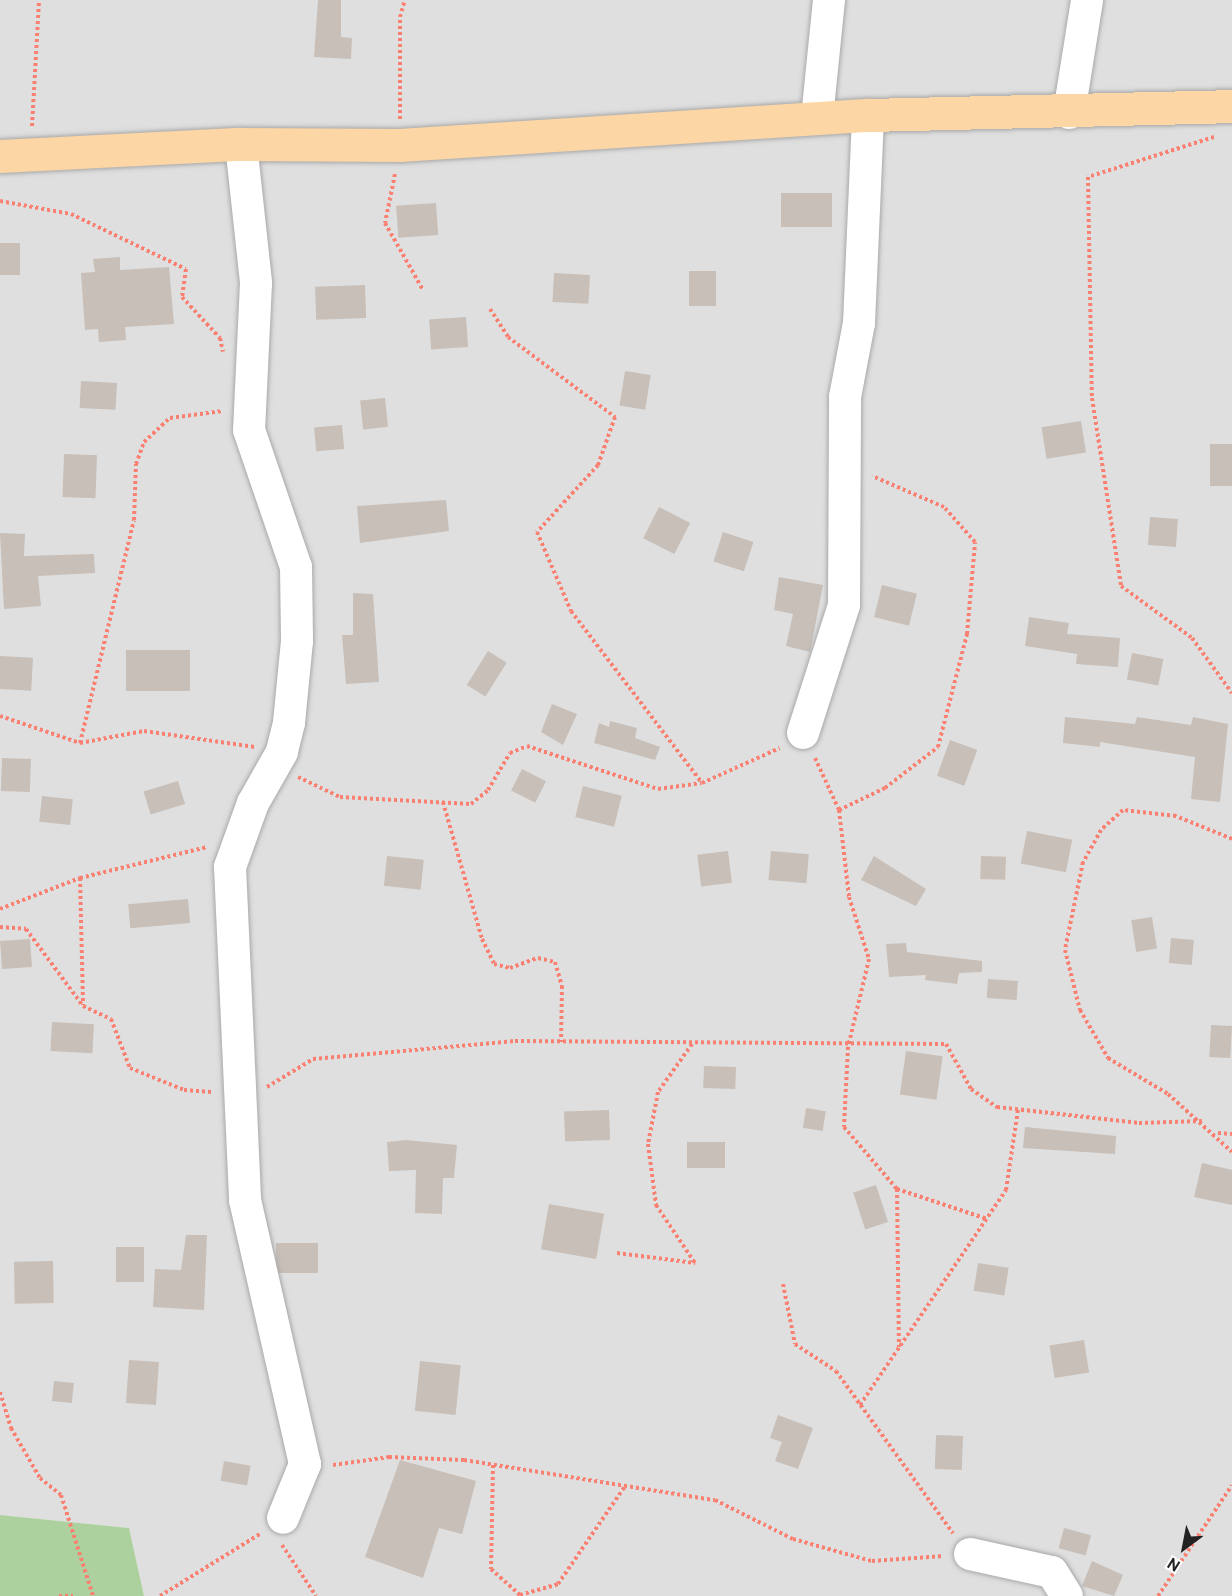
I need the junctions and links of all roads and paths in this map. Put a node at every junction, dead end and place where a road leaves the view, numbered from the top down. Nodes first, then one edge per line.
1 (39, 0) edge
2 (405, 0) edge
3 (829, 0) edge
4 (1087, 0) edge
5 (1069, 113) junction
6 (868, 115) junction
7 (817, 118) junction
8 (1226, 121) edge
9 (241, 144) junction
10 (400, 145) junction
11 (15, 156) edge
12 (0, 201) edge
13 (423, 290) dead end
14 (490, 309) dead end
15 (224, 358) dead end
16 (249, 430) junction
17 (844, 462) junction
18 (1232, 693) edge
19 (0, 716) edge
20 (803, 733) junction
21 (80, 742) junction
22 (279, 759) junction
23 (702, 783) junction
24 (443, 802) junction
25 (839, 810) junction
26 (243, 830) junction
27 (1232, 839) edge
28 (80, 878) junction
29 (0, 909) edge
30 (0, 927) edge
31 (83, 1006) junction
32 (561, 1042) junction
33 (692, 1044) junction
34 (848, 1047) junction
35 (240, 1095) junction
36 (1018, 1110) junction
37 (1202, 1121) junction
38 (1217, 1133) junction
39 (1232, 1134) edge
40 (1232, 1152) edge
41 (897, 1189) junction
42 (987, 1219) junction
43 (617, 1253) dead end
44 (783, 1284) dead end
45 (899, 1347) junction
46 (0, 1392) edge
47 (860, 1405) junction
48 (305, 1464) junction
49 (493, 1465) junction
50 (1232, 1485) edge
51 (625, 1486) junction
52 (283, 1518) junction
53 (970, 1554) junction
54 (59, 1596) edge
55 (73, 1596) edge
56 (93, 1596) edge
57 (160, 1596) edge
58 (316, 1596) edge
59 (1067, 1596) edge
60 (1158, 1596) edge

1 - 11 path
2 - 10 path
3 - 7 street
4 - 5 street
5 - 6 main road
5 - 8 main road
6 - 7 main road
6 - 17 street
7 - 10 main road
8 - 18 path
9 - 10 main road
9 - 11 main road
9 - 16 street
10 - 13 path
12 - 15 path
14 - 23 path
16 - 21 path
16 - 22 street
17 - 20 street
17 - 25 path
19 - 21 path
20 - 23 path
20 - 25 path
21 - 22 path
22 - 24 path
22 - 26 street
23 - 24 path
24 - 32 path
25 - 34 path
26 - 28 path
26 - 35 street
27 - 37 path
28 - 29 path
28 - 31 path
30 - 31 path
31 - 35 path
32 - 33 path
32 - 35 path
33 - 34 path
33 - 43 path
34 - 36 path
34 - 41 path
35 - 48 street
36 - 37 path
36 - 42 path
37 - 38 path
38 - 39 path
38 - 40 path
41 - 42 path
41 - 45 path
42 - 45 path
44 - 47 path
45 - 47 path
46 - 56 path
47 - 53 path
48 - 49 path
48 - 52 street
49 - 51 path
49 - 51 path
50 - 60 path
51 - 53 path
52 - 57 path
52 - 58 path
53 - 59 street
54 - 55 path

